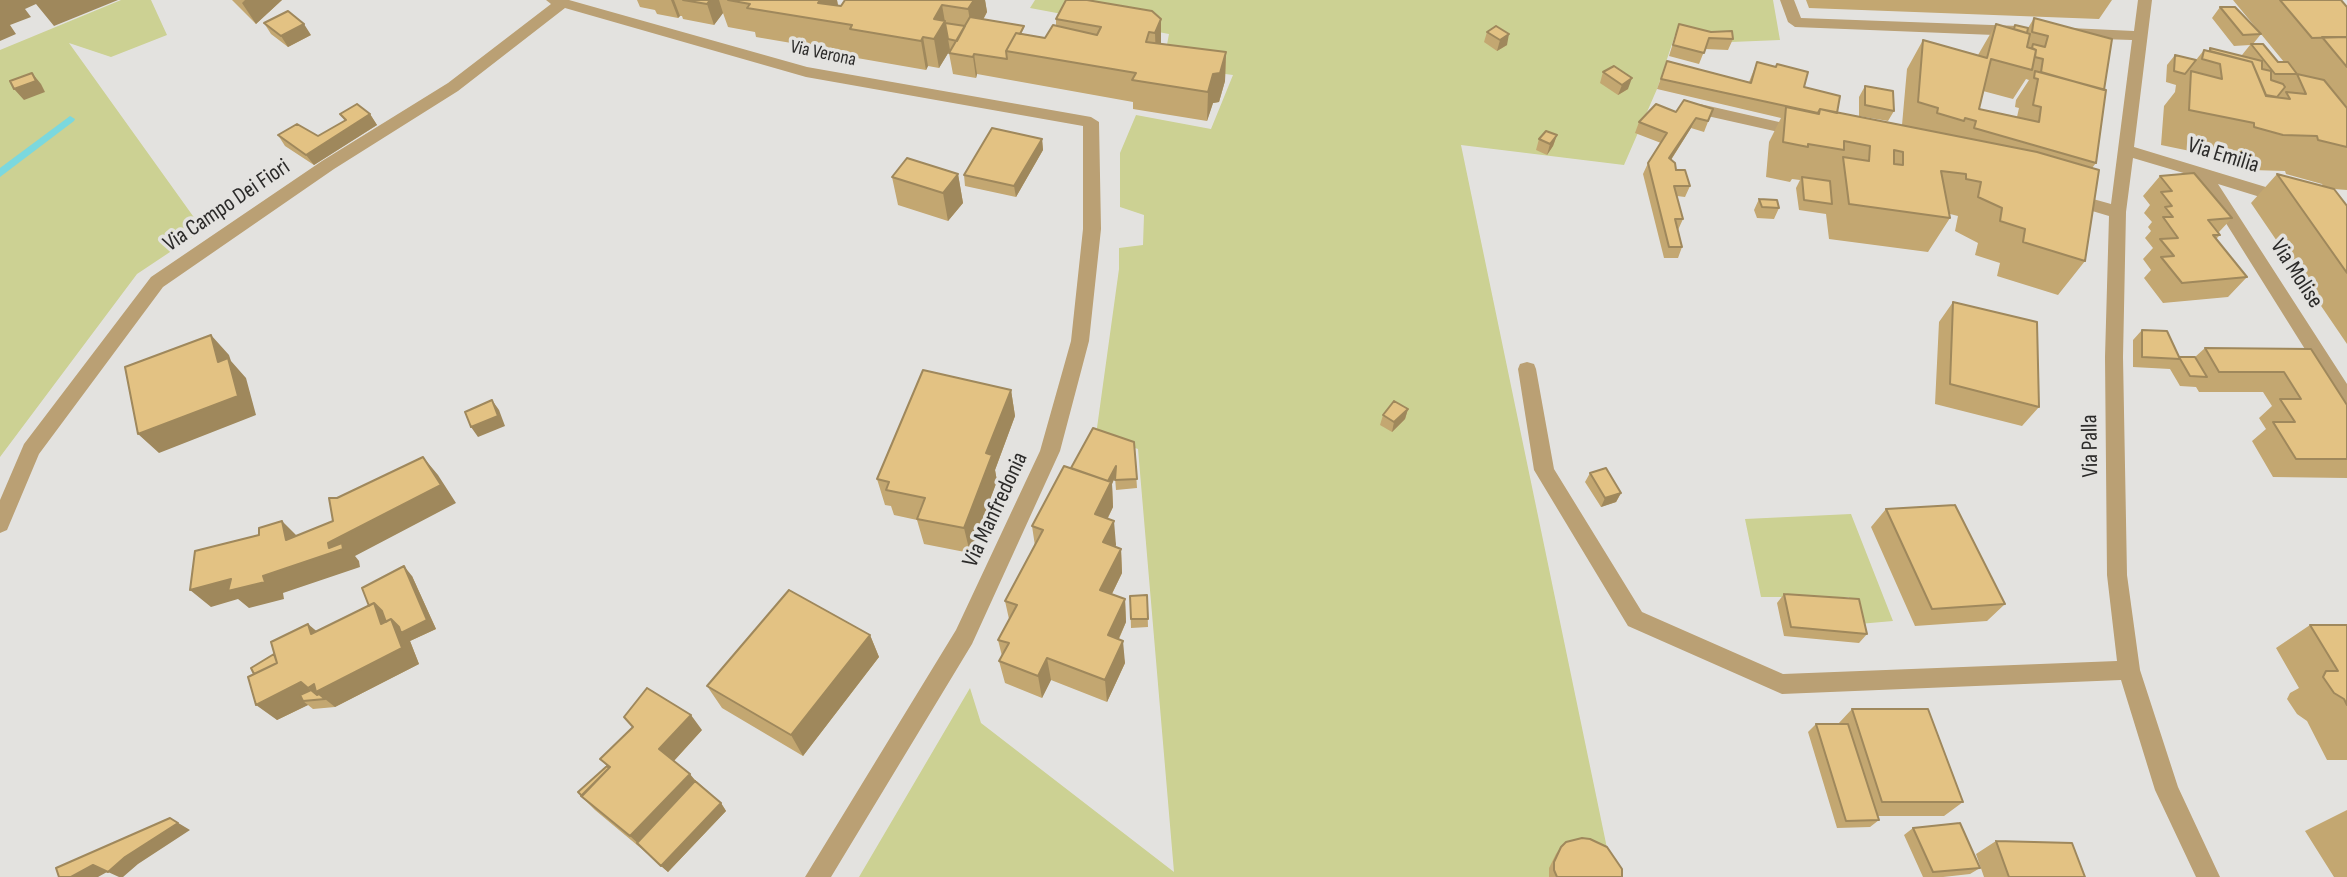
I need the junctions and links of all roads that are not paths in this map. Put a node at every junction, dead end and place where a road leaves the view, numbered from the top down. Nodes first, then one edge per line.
1 (1787, 0) edge
2 (2145, 0) edge
3 (557, 2) edge
4 (2030, 32) edge
5 (2058, 33) edge
6 (2140, 36) junction
7 (1700, 108) edge
8 (1091, 122) joint
9 (1821, 136) edge
10 (2127, 150) junction
11 (2204, 175) junction
12 (2051, 192) edge
13 (2308, 205) edge
14 (2118, 212) junction
15 (1527, 369) dead end
16 (2347, 400) edge
17 (0, 524) edge
18 (2129, 670) junction
19 (817, 877) edge
20 (2208, 877) edge

1 - 4 street
2 - 6 street, Via Palla
3 - 8 street, Via Verona
3 - 17 street, Via Campo Dei Fiori
5 - 6 street
6 - 10 street, Via Palla
7 - 9 street
8 - 19 street, Via Manfredonia
10 - 11 street, Via Emilia
10 - 14 street, Via Palla
11 - 13 street, Via Emilia
11 - 16 street, Via Molise
12 - 14 street
14 - 18 street, Via Palla
15 - 18 street
18 - 20 street, Via Palla

